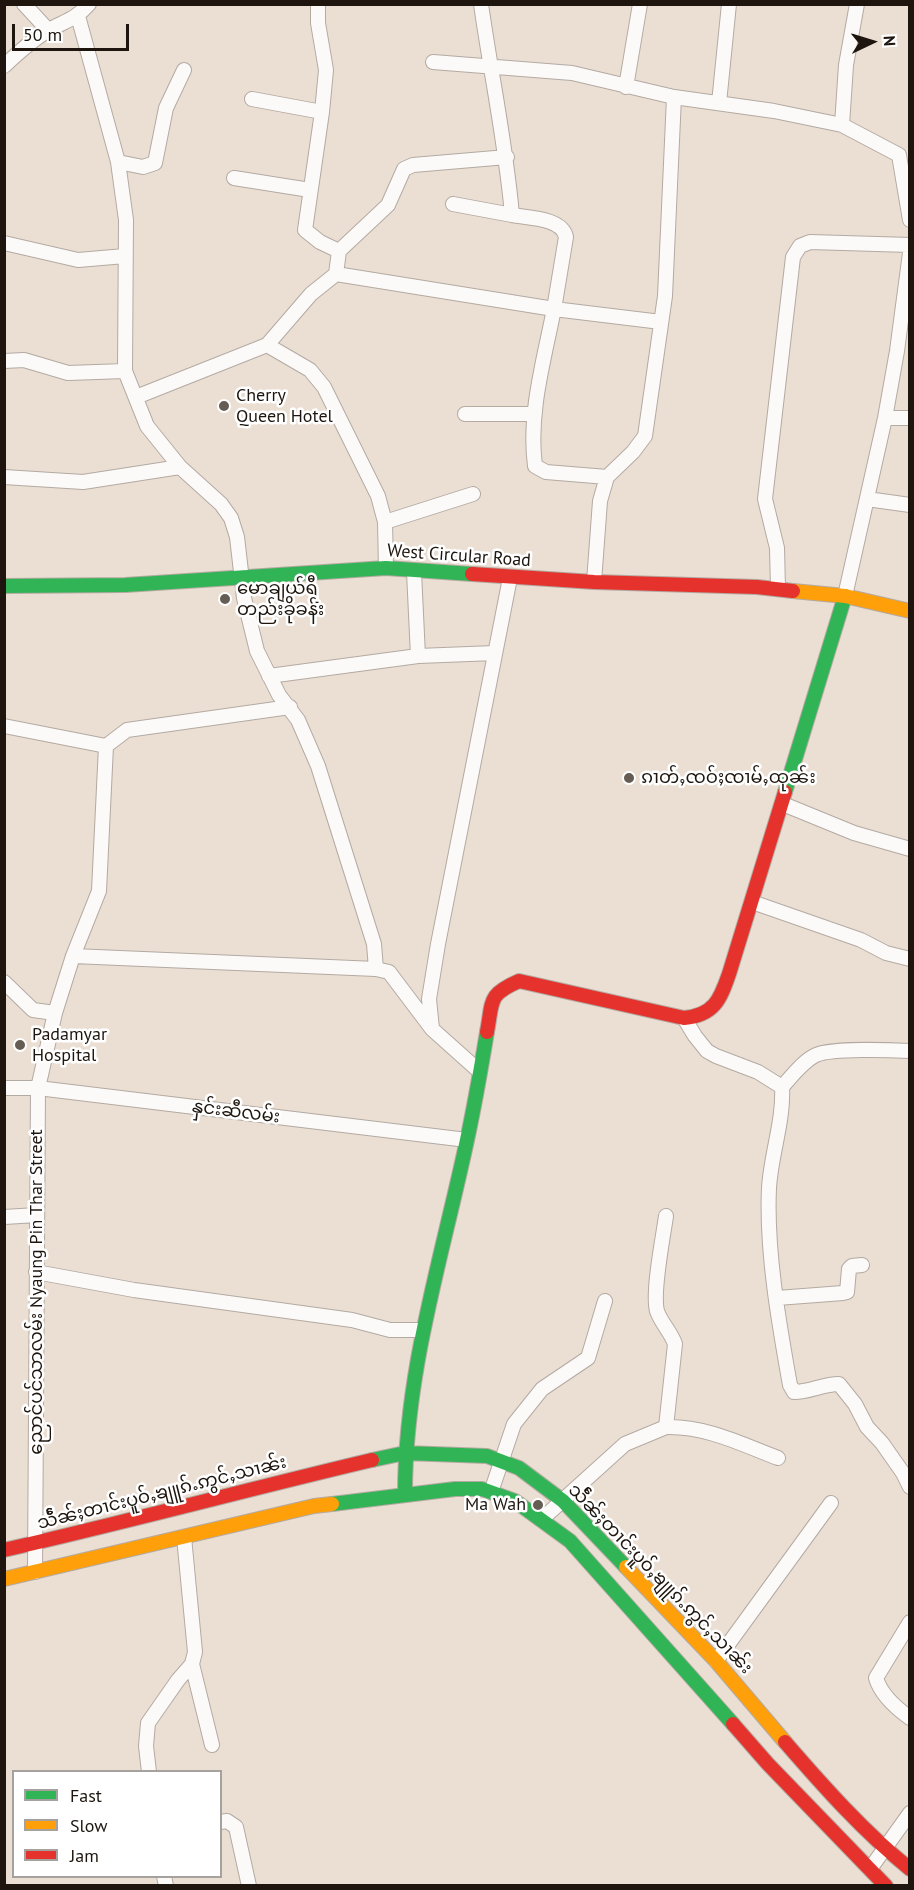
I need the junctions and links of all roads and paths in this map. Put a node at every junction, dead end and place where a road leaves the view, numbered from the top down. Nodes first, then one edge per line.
1 (24, 4) edge
2 (89, 4) edge
3 (318, 4) edge
4 (481, 4) edge
5 (640, 4) edge
6 (729, 4) edge
7 (857, 4) edge
8 (78, 16) junction
9 (48, 30) junction
10 (433, 62) dead end
11 (490, 65) junction
12 (4, 66) edge
13 (184, 70) dead end
14 (626, 87) junction
15 (674, 97) junction
16 (252, 99) dead end
17 (719, 103) junction
18 (322, 112) junction
19 (842, 125) junction
20 (904, 154) edge
21 (507, 157) junction
22 (118, 162) junction
23 (234, 178) dead end
24 (310, 190) junction
25 (453, 204) dead end
26 (513, 215) junction
27 (909, 220) edge
28 (4, 243) edge
29 (909, 244) edge
30 (339, 251) junction
31 (909, 253) edge
32 (124, 256) junction
33 (336, 274) junction
34 (554, 309) junction
35 (660, 322) junction
36 (267, 345) junction
37 (4, 361) edge
38 (125, 371) junction
39 (136, 397) junction
40 (465, 414) dead end
41 (534, 414) junction
42 (885, 418) junction
43 (909, 418) edge
44 (180, 467) junction
45 (4, 477) edge
46 (607, 477) junction
47 (473, 494) dead end
48 (867, 499) junction
49 (909, 506) edge
50 (385, 522) junction
51 (386, 568) junction
52 (414, 572) junction
53 (241, 577) junction
54 (510, 578) junction
55 (594, 582) junction
56 (4, 585) edge
57 (778, 589) junction
58 (845, 596) junction
59 (909, 611) edge
60 (495, 653) junction
61 (418, 656) junction
62 (269, 676) junction
63 (290, 707) junction
64 (4, 726) edge
65 (106, 746) junction
66 (783, 804) junction
67 (909, 849) edge
68 (752, 902) junction
69 (73, 956) junction
70 (909, 959) edge
71 (376, 969) junction
72 (4, 982) edge
73 (55, 1013) junction
74 (684, 1018) junction
75 (432, 1029) junction
76 (909, 1051) edge
77 (479, 1071) junction
78 (782, 1087) junction
79 (4, 1088) edge
80 (38, 1088) junction
81 (467, 1140) junction
82 (37, 1215) junction
83 (4, 1216) edge
84 (666, 1216) dead end
85 (862, 1265) dead end
86 (36, 1272) junction
87 (777, 1298) junction
88 (605, 1301) dead end
89 (422, 1330) junction
90 (666, 1427) junction
91 (405, 1453) junction
92 (778, 1458) dead end
93 (501, 1461) junction
94 (909, 1487) edge
95 (491, 1492) junction
96 (405, 1494) junction
97 (563, 1501) junction
98 (831, 1503) dead end
99 (542, 1519) junction
100 (164, 1526) junction
101 (184, 1537) junction
102 (35, 1544) junction
103 (4, 1550) edge
104 (35, 1572) junction
105 (4, 1579) edge
106 (909, 1622) edge
107 (716, 1661) junction
108 (192, 1664) junction
109 (909, 1718) edge
110 (786, 1743) junction
111 (212, 1745) dead end
112 (768, 1764) junction
113 (149, 1770) edge
114 (909, 1813) edge
115 (222, 1822) edge
116 (885, 1850) junction
117 (870, 1869) junction
118 (909, 1869) edge
119 (249, 1886) edge
120 (886, 1886) edge

1 - 9 street
2 - 8 street
3 - 18 street
4 - 11 street
5 - 14 street
6 - 17 street
7 - 19 street
8 - 9 street
8 - 22 street
9 - 12 street
10 - 11 street
11 - 14 street
11 - 21 street
13 - 22 street
14 - 15 street
15 - 17 street
15 - 35 street
16 - 18 street
17 - 19 street
18 - 24 street
19 - 20 street
20 - 27 street
21 - 26 street
21 - 30 street
22 - 32 street
23 - 24 street
24 - 30 street
25 - 26 street
26 - 34 street
28 - 32 street
29 - 57 street
30 - 33 street
31 - 42 street
32 - 38 street
33 - 34 street
33 - 36 street
34 - 35 street
34 - 41 street
35 - 46 street
36 - 39 street
36 - 50 street
37 - 38 street
38 - 39 street
39 - 44 street
40 - 41 street
41 - 46 street
42 - 43 street
42 - 48 street
44 - 45 street
44 - 53 street
46 - 55 street
47 - 50 street
48 - 49 street
48 - 58 street
50 - 51 street
51 - 52 main road, West Circular Road
51 - 53 main road, West Circular Road
52 - 54 main road, West Circular Road
52 - 61 street
53 - 56 main road, West Circular Road
53 - 62 street
54 - 55 main road, West Circular Road
54 - 60 street
55 - 57 main road, West Circular Road
57 - 58 main road, West Circular Road
58 - 59 main road, West Circular Road
58 - 66 main road
60 - 61 street
60 - 75 street
61 - 62 street
62 - 63 street
63 - 65 street
63 - 71 street
64 - 65 street
65 - 69 street, ညောင်ပင်သာလမ်း Nyaung Pin Thar Street
66 - 67 street
66 - 68 main road
68 - 70 street
68 - 74 main road
69 - 71 street
69 - 73 street, ညောင်ပင်သာလမ်း Nyaung Pin Thar Street
71 - 75 street
72 - 73 street
73 - 80 street, ညောင်ပင်သာလမ်း Nyaung Pin Thar Street
74 - 77 main road
74 - 78 street
75 - 77 street
76 - 78 street
77 - 81 main road
78 - 87 street
79 - 80 street, နှင်းဆီလမ်း
80 - 81 street, နှင်းဆီလမ်း
80 - 82 street, ညောင်ပင်သာလမ်း Nyaung Pin Thar Street
81 - 89 main road
82 - 83 street
82 - 86 street, ညောင်ပင်သာလမ်း Nyaung Pin Thar Street
84 - 90 street
85 - 87 street
86 - 89 street
86 - 102 street, ညောင်ပင်သာလမ်း Nyaung Pin Thar Street
87 - 94 street
88 - 93 street
89 - 91 main road
90 - 92 street
90 - 97 street
91 - 93 main road, သဵႅၼ်ႈတၢင်းပူဝ်ႇၶျူၵ်ႉဢွင်ႇသၢၼ်း
91 - 96 main road
91 - 100 main road, သဵႅၼ်ႈတၢင်းပူဝ်ႇၶျူၵ်ႉဢွင်ႇသၢၼ်း
93 - 95 street
93 - 97 main road, သဵႅၼ်ႈတၢင်းပူဝ်ႇၶျူၵ်ႉဢွင်ႇသၢၼ်း
95 - 96 main road, သဵႅၼ်ႈတၢင်းပူဝ်ႇၶျူၵ်ႉဢွင်ႇသၢၼ်း
95 - 99 main road, သဵႅၼ်ႈတၢင်းပူဝ်ႇၶျူၵ်ႉဢွင်ႇသၢၼ်း
96 - 101 main road, သဵႅၼ်ႈတၢင်းပူဝ်ႇၶျူၵ်ႉဢွင်ႇသၢၼ်း
97 - 99 street
97 - 107 main road, သဵႅၼ်ႈတၢင်းပူဝ်ႇၶျူၵ်ႉဢွင်ႇသၢၼ်း
98 - 107 street
99 - 112 main road, သဵႅၼ်ႈတၢင်းပူဝ်ႇၶျူၵ်ႉဢွင်ႇသၢၼ်း
100 - 101 main road, သဵႅၼ်ႈတၢင်းပူဝ်ႇၶျူၵ်ႉဢွင်ႇသၢၼ်း
100 - 102 main road, သဵႅၼ်ႈတၢင်းပူဝ်ႇၶျူၵ်ႉဢွင်ႇသၢၼ်း
100 - 104 main road, သဵႅၼ်ႈတၢင်းပူဝ်ႇၶျူၵ်ႉဢွင်ႇသၢၼ်း
101 - 108 street
102 - 103 main road, သဵႅၼ်ႈတၢင်းပူဝ်ႇၶျူၵ်ႉဢွင်ႇသၢၼ်း
102 - 104 street, ညောင်ပင်သာလမ်း Nyaung Pin Thar Street
104 - 105 main road, သဵႅၼ်ႈတၢင်းပူဝ်ႇၶျူၵ်ႉဢွင်ႇသၢၼ်း
106 - 109 street
107 - 110 main road, သဵႅၼ်ႈတၢင်းပူဝ်ႇၶျူၵ်ႉဢွင်ႇသၢၼ်း
108 - 111 street
108 - 113 street
110 - 112 main road
110 - 116 main road, သဵႅၼ်ႈတၢင်းပူဝ်ႇၶျူၵ်ႉဢွင်ႇသၢၼ်း
112 - 117 main road, သဵႅၼ်ႈတၢင်းပူဝ်ႇၶျူၵ်ႉဢွင်ႇသၢၼ်း
114 - 116 street
115 - 119 street
116 - 117 street
116 - 118 main road, သဵႅၼ်ႈတၢင်းပူဝ်ႇၶျူၵ်ႉဢွင်ႇသၢၼ်း
117 - 120 main road, သဵႅၼ်ႈတၢင်းပူဝ်ႇၶျူၵ်ႉဢွင်ႇသၢၼ်း

